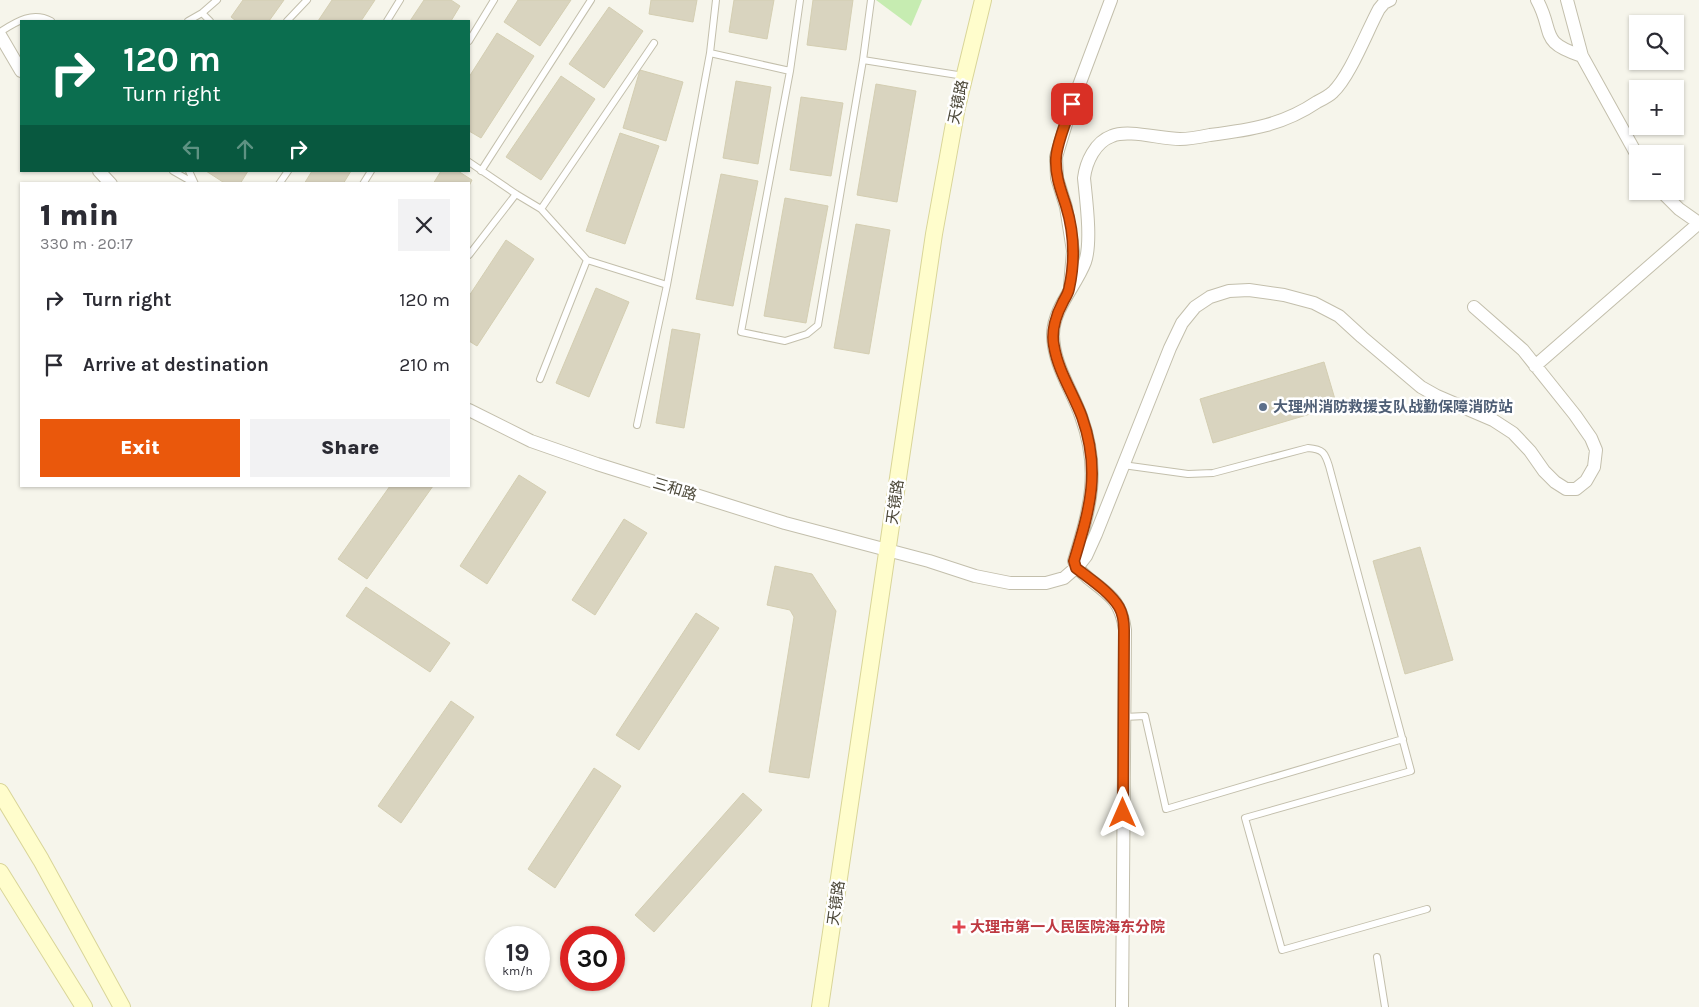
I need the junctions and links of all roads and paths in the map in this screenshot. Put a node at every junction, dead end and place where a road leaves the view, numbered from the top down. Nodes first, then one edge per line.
1 (218, 0) edge
2 (307, 0) edge
3 (400, 0) edge
4 (494, 0) edge
5 (591, 0) edge
6 (716, 0) edge
7 (800, 0) edge
8 (871, 0) edge
9 (983, 0) edge
10 (1111, 0) edge
11 (1390, 0) edge
12 (1537, 0) edge
13 (1567, 0) edge
14 (202, 13) junction
15 (49, 20) edge
16 (190, 20) edge
17 (209, 20) edge
18 (288, 20) edge
19 (388, 20) edge
20 (0, 33) edge
21 (470, 39) edge
22 (654, 43) dead end
23 (710, 53) junction
24 (1582, 56) junction
25 (863, 60) junction
26 (20, 69) edge
27 (790, 71) junction
28 (964, 76) junction
29 (1631, 145) edge
30 (470, 163) edge
31 (481, 171) junction
32 (100, 172) edge
33 (175, 172) edge
34 (109, 182) edge
35 (193, 182) edge
36 (516, 194) junction
37 (1670, 200) edge
38 (541, 209) junction
39 (1699, 223) edge
40 (470, 255) edge
41 (587, 260) junction
42 (667, 284) junction
43 (1069, 291) junction
44 (1474, 307) dead end
45 (1535, 366) junction
46 (540, 379) dead end
47 (470, 410) edge
48 (637, 425) dead end
49 (1123, 465) junction
50 (888, 550) junction
51 (1076, 568) junction
52 (1124, 717) junction
53 (1403, 739) junction
54 (0, 792) edge
55 (0, 872) edge
56 (1427, 909) dead end
57 (1377, 956) dead end
58 (84, 1007) edge
59 (122, 1007) edge
60 (820, 1007) edge
61 (1122, 1007) edge
62 (1385, 1007) edge

1 - 14 lane
2 - 18 lane
3 - 19 lane
4 - 21 lane
5 - 31 lane
6 - 23 lane
7 - 27 lane
8 - 25 lane
9 - 28 street, 天镜路
10 - 43 street
11 - 43 street
12 - 24 street
13 - 24 street
14 - 16 lane
14 - 17 lane
15 - 20 lane
20 - 26 street
22 - 38 lane
23 - 27 lane
23 - 42 lane
24 - 29 street
25 - 27 lane
25 - 28 lane
28 - 50 street, 天镜路
30 - 31 lane
31 - 36 lane
32 - 34 street
33 - 35 lane
36 - 38 lane
36 - 40 lane
37 - 39 street
38 - 41 lane
39 - 45 street
41 - 42 lane
41 - 46 lane
42 - 48 lane
43 - 51 street
44 - 45 street
45 - 49 street
47 - 50 street, 三和路
49 - 51 street
49 - 53 lane
50 - 51 street, 三和路
50 - 60 street, 天镜路
51 - 52 street
52 - 53 lane
52 - 61 street
53 - 56 lane
54 - 59 street
55 - 58 street
57 - 62 lane

